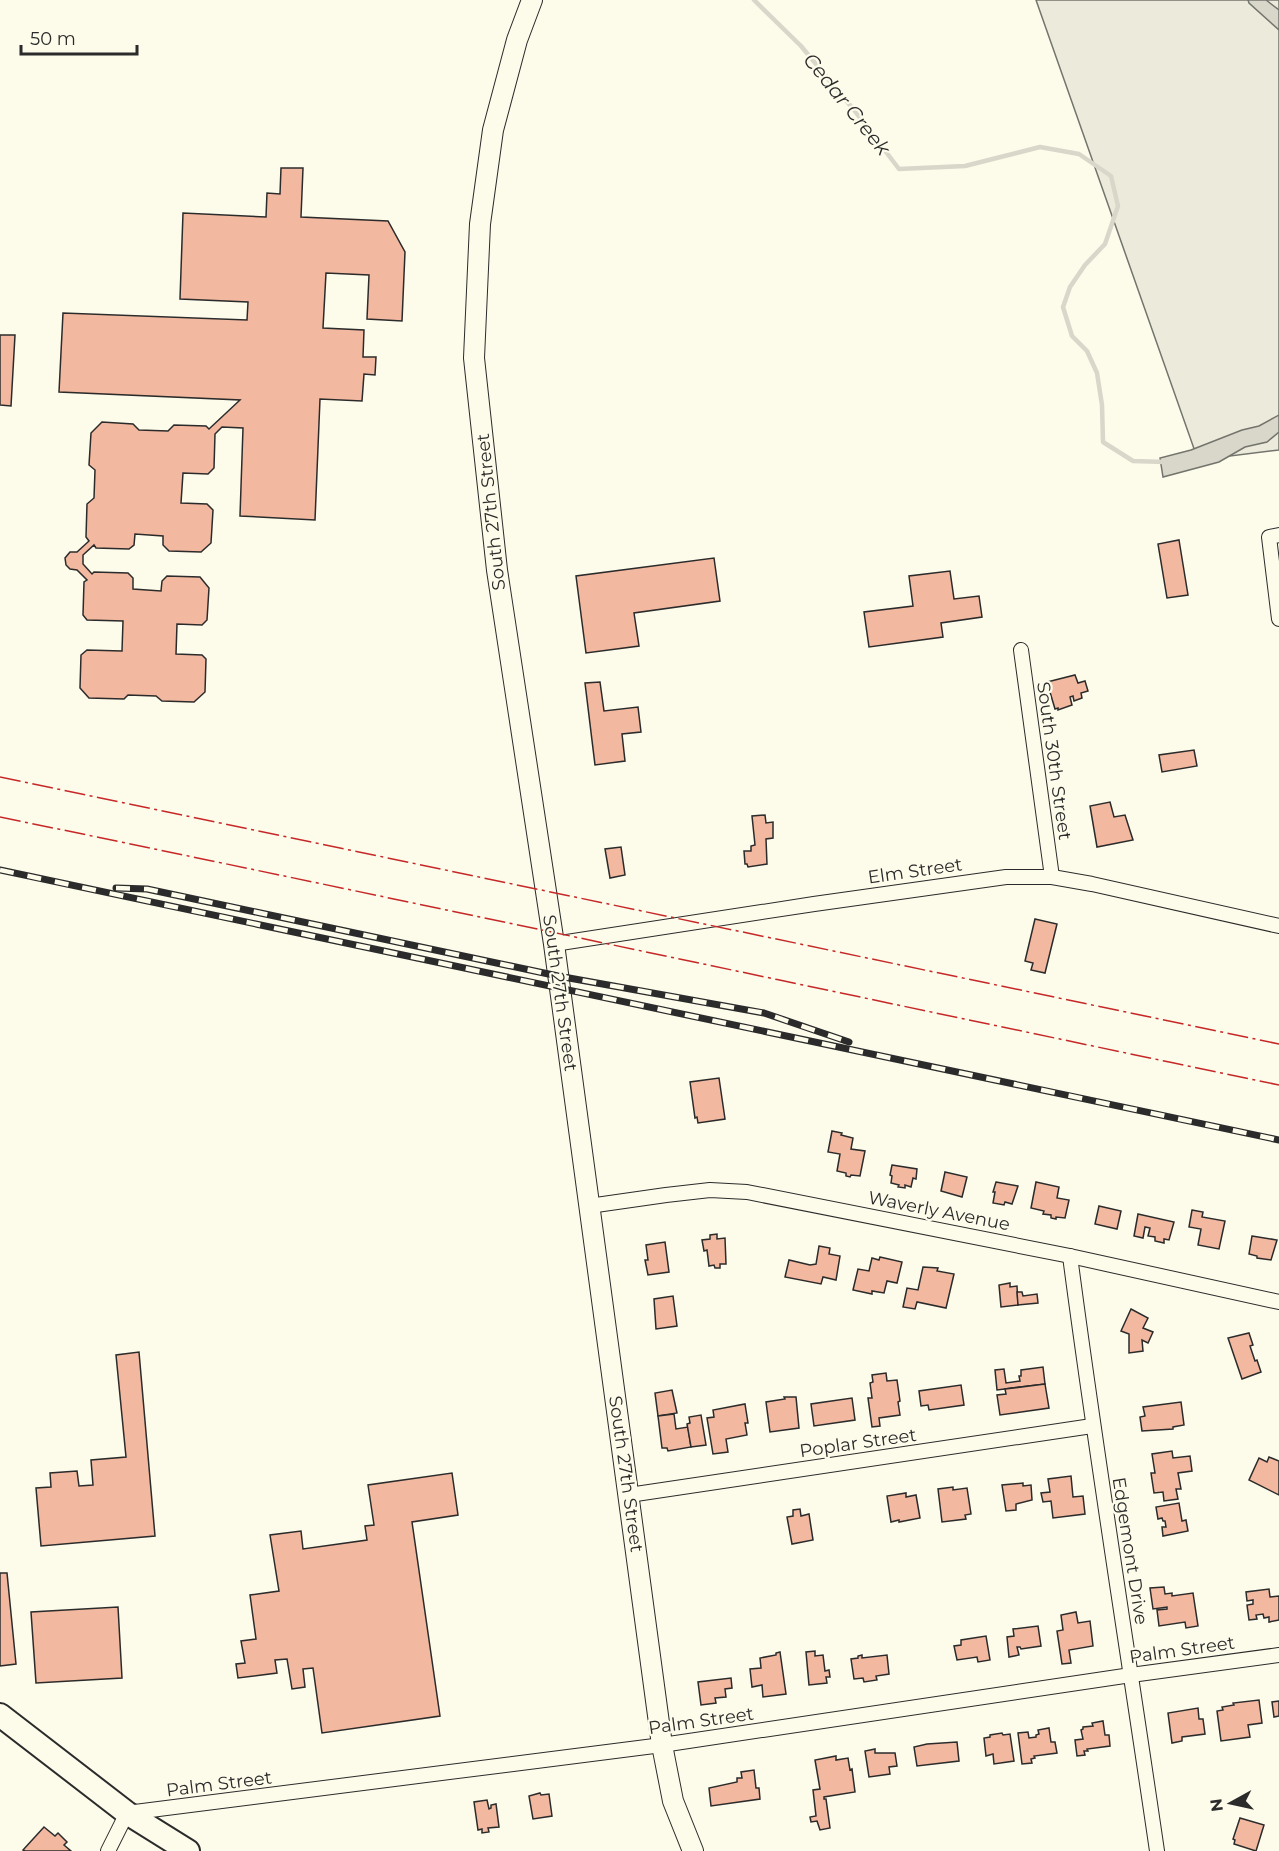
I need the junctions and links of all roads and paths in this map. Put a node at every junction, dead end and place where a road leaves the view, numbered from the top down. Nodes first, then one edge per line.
1 (532, 0) edge
2 (1274, 536) edge
3 (1279, 619) edge
4 (1021, 650) dead end
5 (1052, 877) junction
6 (1279, 926) edge
7 (554, 944) junction
8 (589, 1206) junction
9 (1070, 1256) junction
10 (1279, 1302) edge
11 (1092, 1426) junction
12 (629, 1496) junction
13 (1279, 1655) edge
14 (1131, 1675) junction
15 (0, 1715) edge
16 (662, 1745) junction
17 (127, 1813) junction
18 (108, 1851) edge
19 (188, 1851) edge
20 (693, 1851) edge
21 (1157, 1851) edge

1 - 7 main road, South 27th Street
2 - 3 street
4 - 5 street, South 30th Street
5 - 6 street, Elm Street
5 - 7 street, Elm Street
7 - 8 main road, South 27th Street
8 - 9 street, Waverly Avenue
8 - 12 main road, South 27th Street
9 - 10 street, Waverly Avenue
9 - 11 street, Edgemont Drive
11 - 12 street, Poplar Street
11 - 14 street, Edgemont Drive
12 - 16 main road, South 27th Street
13 - 14 street, Palm Street
14 - 16 street, Palm Street
14 - 21 street, Edgemont Drive
15 - 17 main road
16 - 17 street, Palm Street
16 - 20 main road, South 27th Street
17 - 18 street
17 - 19 main road

